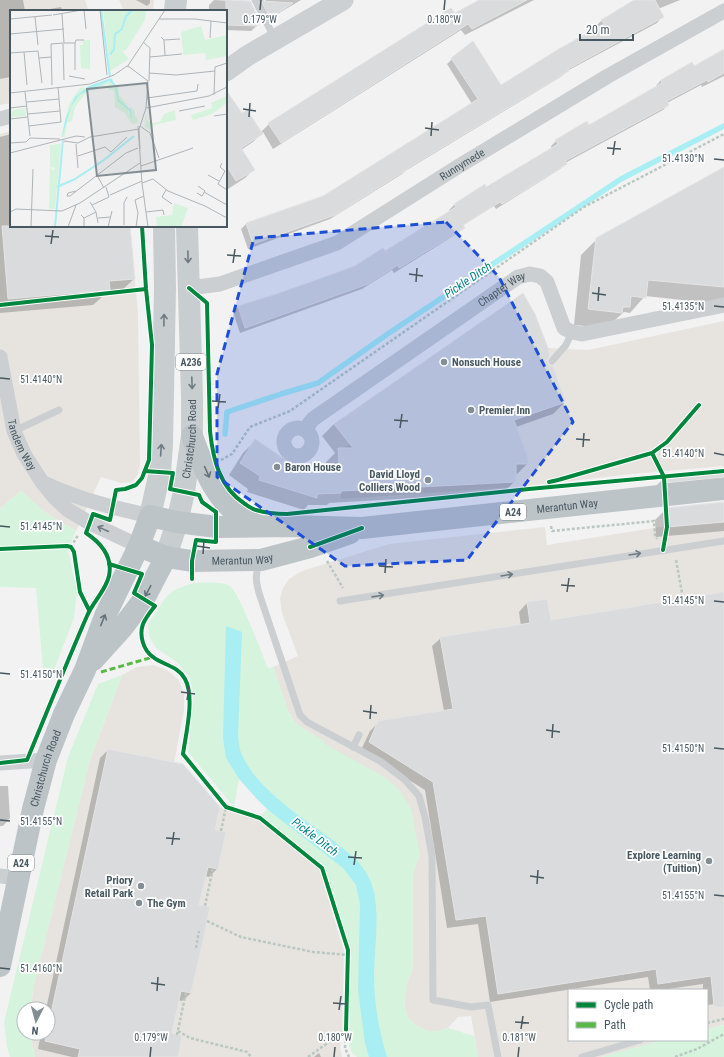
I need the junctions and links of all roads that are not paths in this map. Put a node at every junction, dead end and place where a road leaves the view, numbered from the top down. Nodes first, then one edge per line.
1 (176, 0) edge
2 (254, 0) edge
3 (343, 0) edge
4 (720, 8) edge
5 (175, 10) edge
6 (276, 39) junction
7 (247, 56) junction
8 (227, 60) edge
9 (227, 70) edge
10 (10, 116) edge
11 (0, 119) edge
12 (164, 227) edge
13 (187, 227) edge
14 (189, 288) junction
15 (724, 305) edge
16 (572, 332) junction
17 (0, 357) edge
18 (552, 361) dead end
19 (2, 379) edge
20 (59, 410) dead end
21 (306, 429) dead end
22 (14, 431) junction
23 (192, 436) junction
24 (42, 482) junction
25 (724, 489) edge
26 (150, 516) junction
27 (177, 522) junction
28 (290, 526) junction
29 (264, 528) junction
30 (362, 528) junction
31 (724, 541) edge
32 (139, 546) junction
33 (166, 557) junction
34 (261, 560) junction
35 (340, 602) dead end
36 (85, 670) junction
37 (359, 735) dead end
38 (353, 747) junction
39 (46, 760) junction
40 (0, 762) edge
41 (9, 877) edge
42 (0, 966) edge
43 (637, 1041) edge
44 (498, 1057) edge
45 (582, 1057) edge

1 - 5 main road
2 - 6 lane
3 - 6 street
4 - 14 street, Runnymede
6 - 7 street
7 - 8 street
7 - 9 street
10 - 11 street
26 -> 12 main road, Christchurch Road / A236
13 -> 14 main road, Christchurch Road / A236
14 -> 23 main road, Christchurch Road / A236
15 - 16 street
16 - 18 lane
16 - 21 street, Chapter Way
17 - 19 street, Tandem Way
19 - 22 street, Tandem Way
20 - 22 lane
22 - 24 street, Tandem Way
23 - 27 main road, Christchurch Road / A236
23 -> 29 highway
24 - 26 street, Tandem Way
32 -> 24 street, Tandem Way
25 - 30 highway, Merantun Way / A24
26 - 27 highway, A24
26 - 32 highway, Christchurch Road / A24
27 - 29 highway, Merantun Way / A24
27 - 33 main road, Christchurch Road / A236
28 - 29 highway, Merantun Way / A24
28 - 30 highway, Merantun Way / A24
28 - 34 highway
30 - 34 highway, Merantun Way / A24
35 -> 31 lane
32 - 33 highway, Merantun Way
36 -> 32 highway, Christchurch Road / A24
33 - 34 highway, Merantun Way / A24
33 -> 36 highway, Christchurch Road / A24
34 - 38 lane
36 - 39 highway, Christchurch Road / A24
37 - 38 lane
38 - 44 lane
39 - 40 street
39 - 41 highway, Christchurch Road / A24
41 - 42 highway, Christchurch Road / A24
43 - 45 lane

